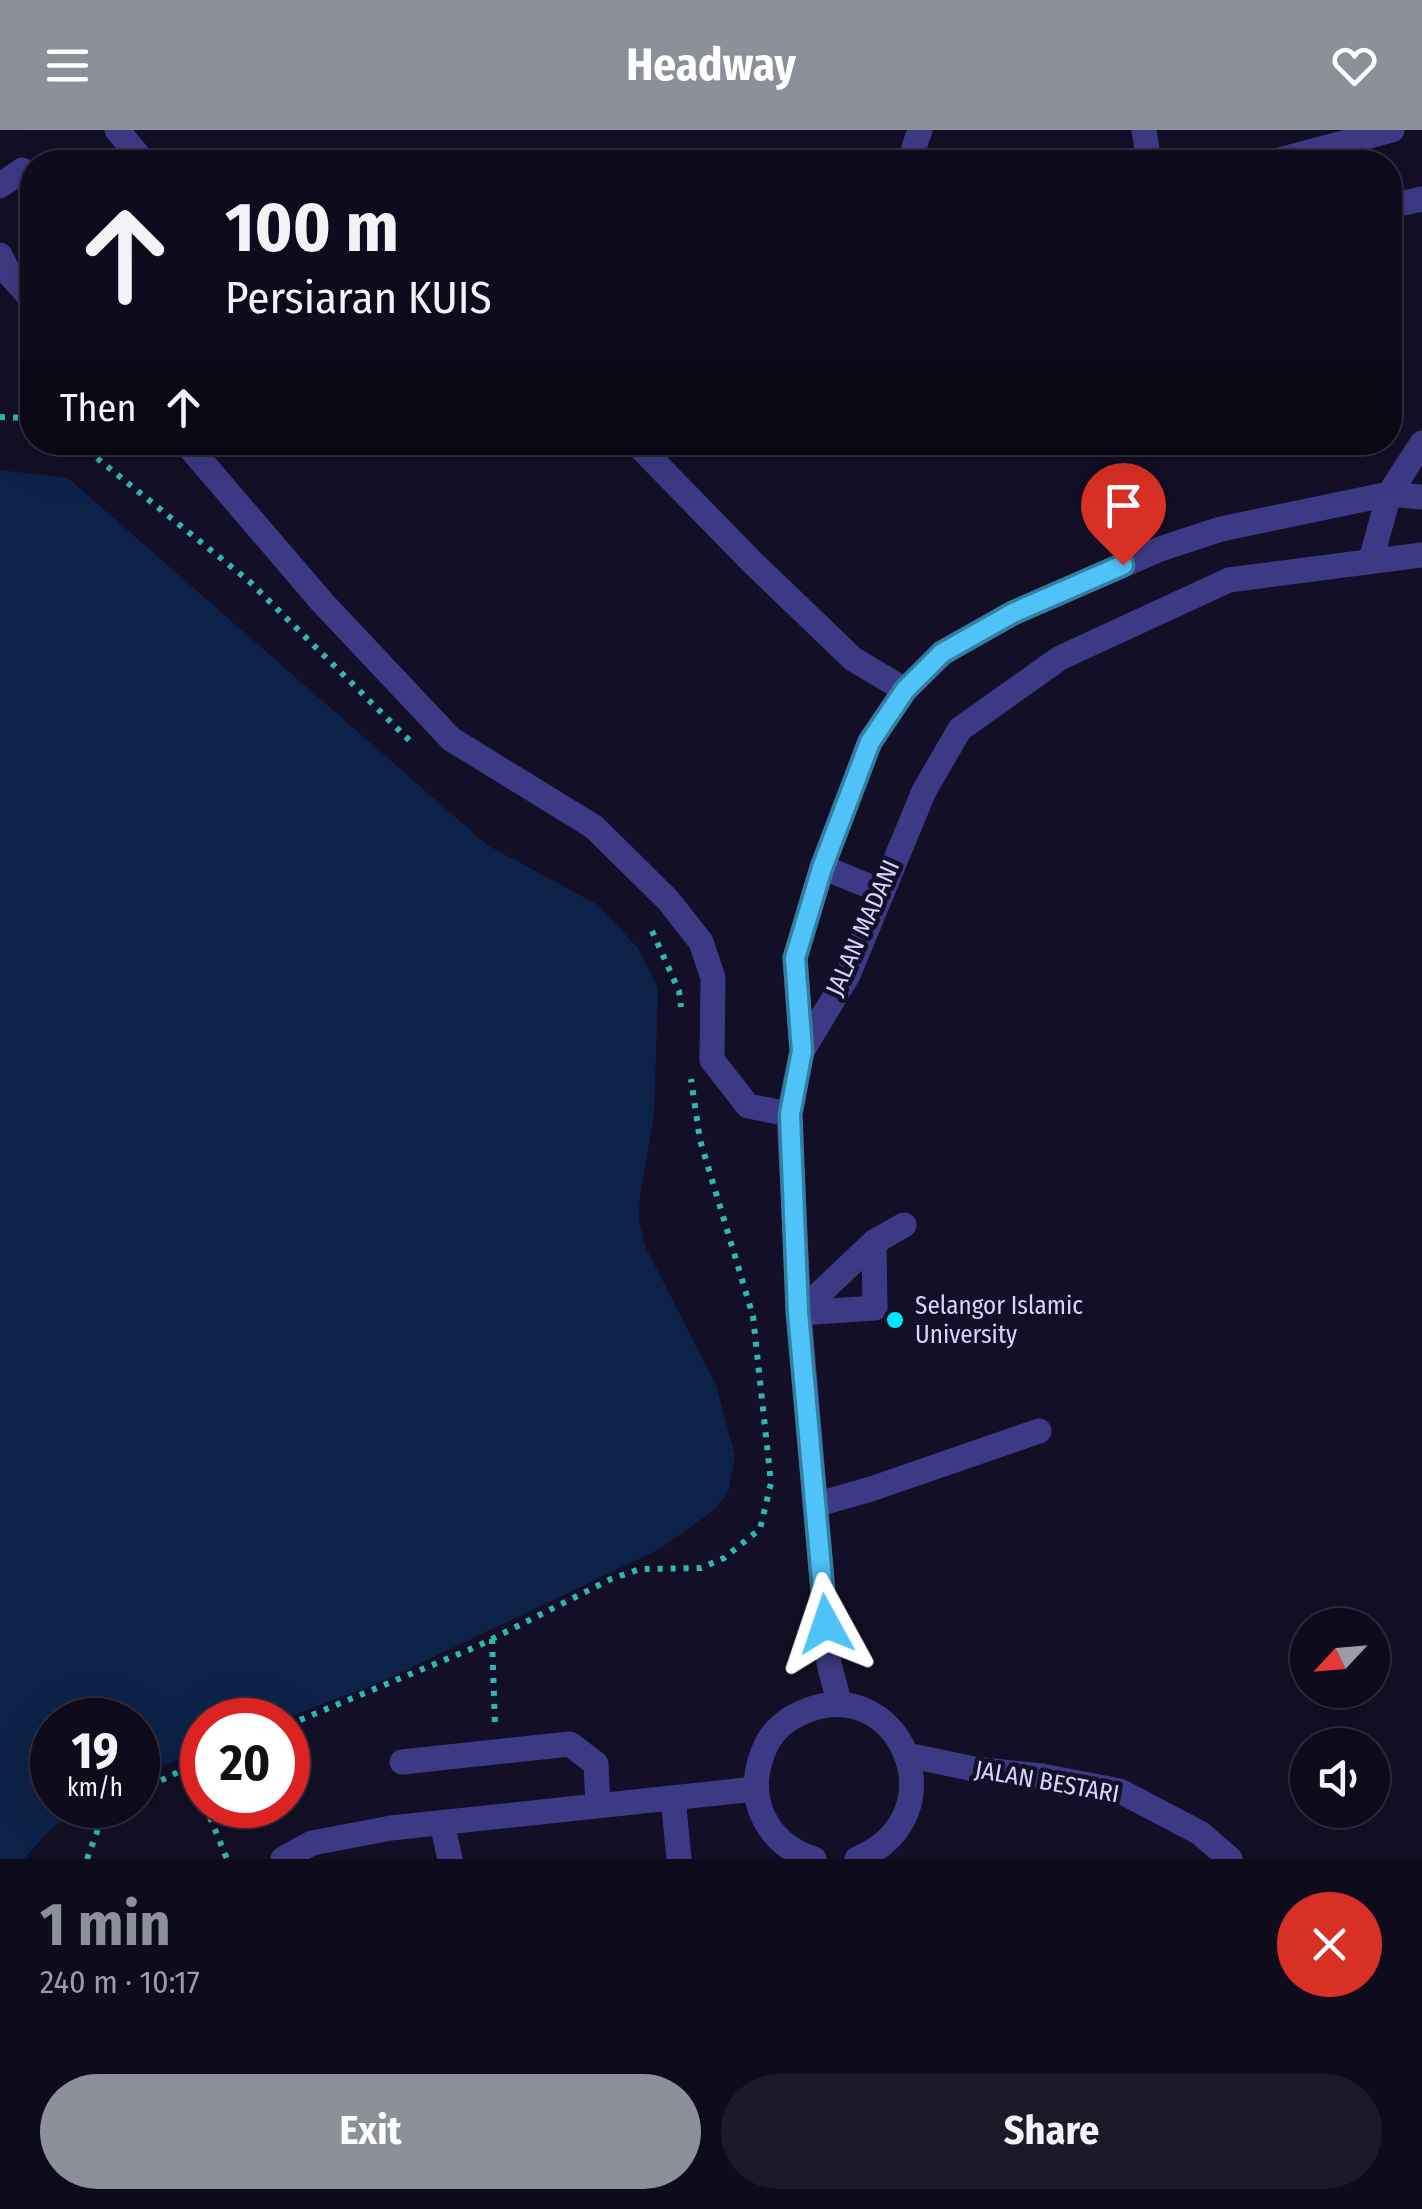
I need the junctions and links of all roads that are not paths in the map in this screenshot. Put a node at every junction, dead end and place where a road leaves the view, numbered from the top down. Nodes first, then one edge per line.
1 (117, 130) edge
2 (1392, 130) edge
3 (134, 150) edge
4 (1339, 150) edge
5 (0, 254) edge
6 (20, 286) edge
7 (1422, 442) edge
8 (196, 455) edge
9 (649, 455) edge
10 (1389, 494) junction
11 (1422, 497) edge
12 (1422, 555) edge
13 (1371, 560) junction
14 (905, 690) junction
15 (822, 868) junction
16 (881, 892) junction
17 (802, 1051) junction
18 (790, 1114) junction
19 (904, 1225) dead end
20 (874, 1242) junction
21 (798, 1313) junction
22 (1039, 1431) dead end
23 (815, 1505) junction
24 (840, 1705) junction
25 (908, 1755) junction
26 (402, 1762) dead end
27 (755, 1789) junction
28 (673, 1798) junction
29 (598, 1806) junction
30 (442, 1822) junction
31 (283, 1859) edge
32 (450, 1859) edge
33 (680, 1859) edge
34 (814, 1859) edge
35 (857, 1859) edge
36 (1230, 1859) edge

1 - 3 street
2 - 4 street
5 - 6 street
7 - 10 street
8 - 18 street
9 - 14 street
10 - 11 street, JALAN MADANI
10 - 13 street
10 - 14 street, JALAN MADANI
12 - 13 street, JALAN MADANI
13 - 16 street, JALAN MADANI
14 - 15 street, JALAN MADANI
15 - 16 street
15 - 17 street, JALAN MADANI
16 - 17 street, JALAN MADANI
17 - 18 street
18 - 21 street
19 - 20 street
20 - 21 street
20 - 21 street
21 - 23 street
22 - 23 street
23 - 24 street
24 - 25 street
24 - 27 street
25 - 35 street
25 - 36 street, JALAN BESTARI
26 - 29 street
27 - 28 street
27 - 34 street
28 - 29 street
28 - 33 street
29 - 30 street
30 - 31 street
30 - 32 street

